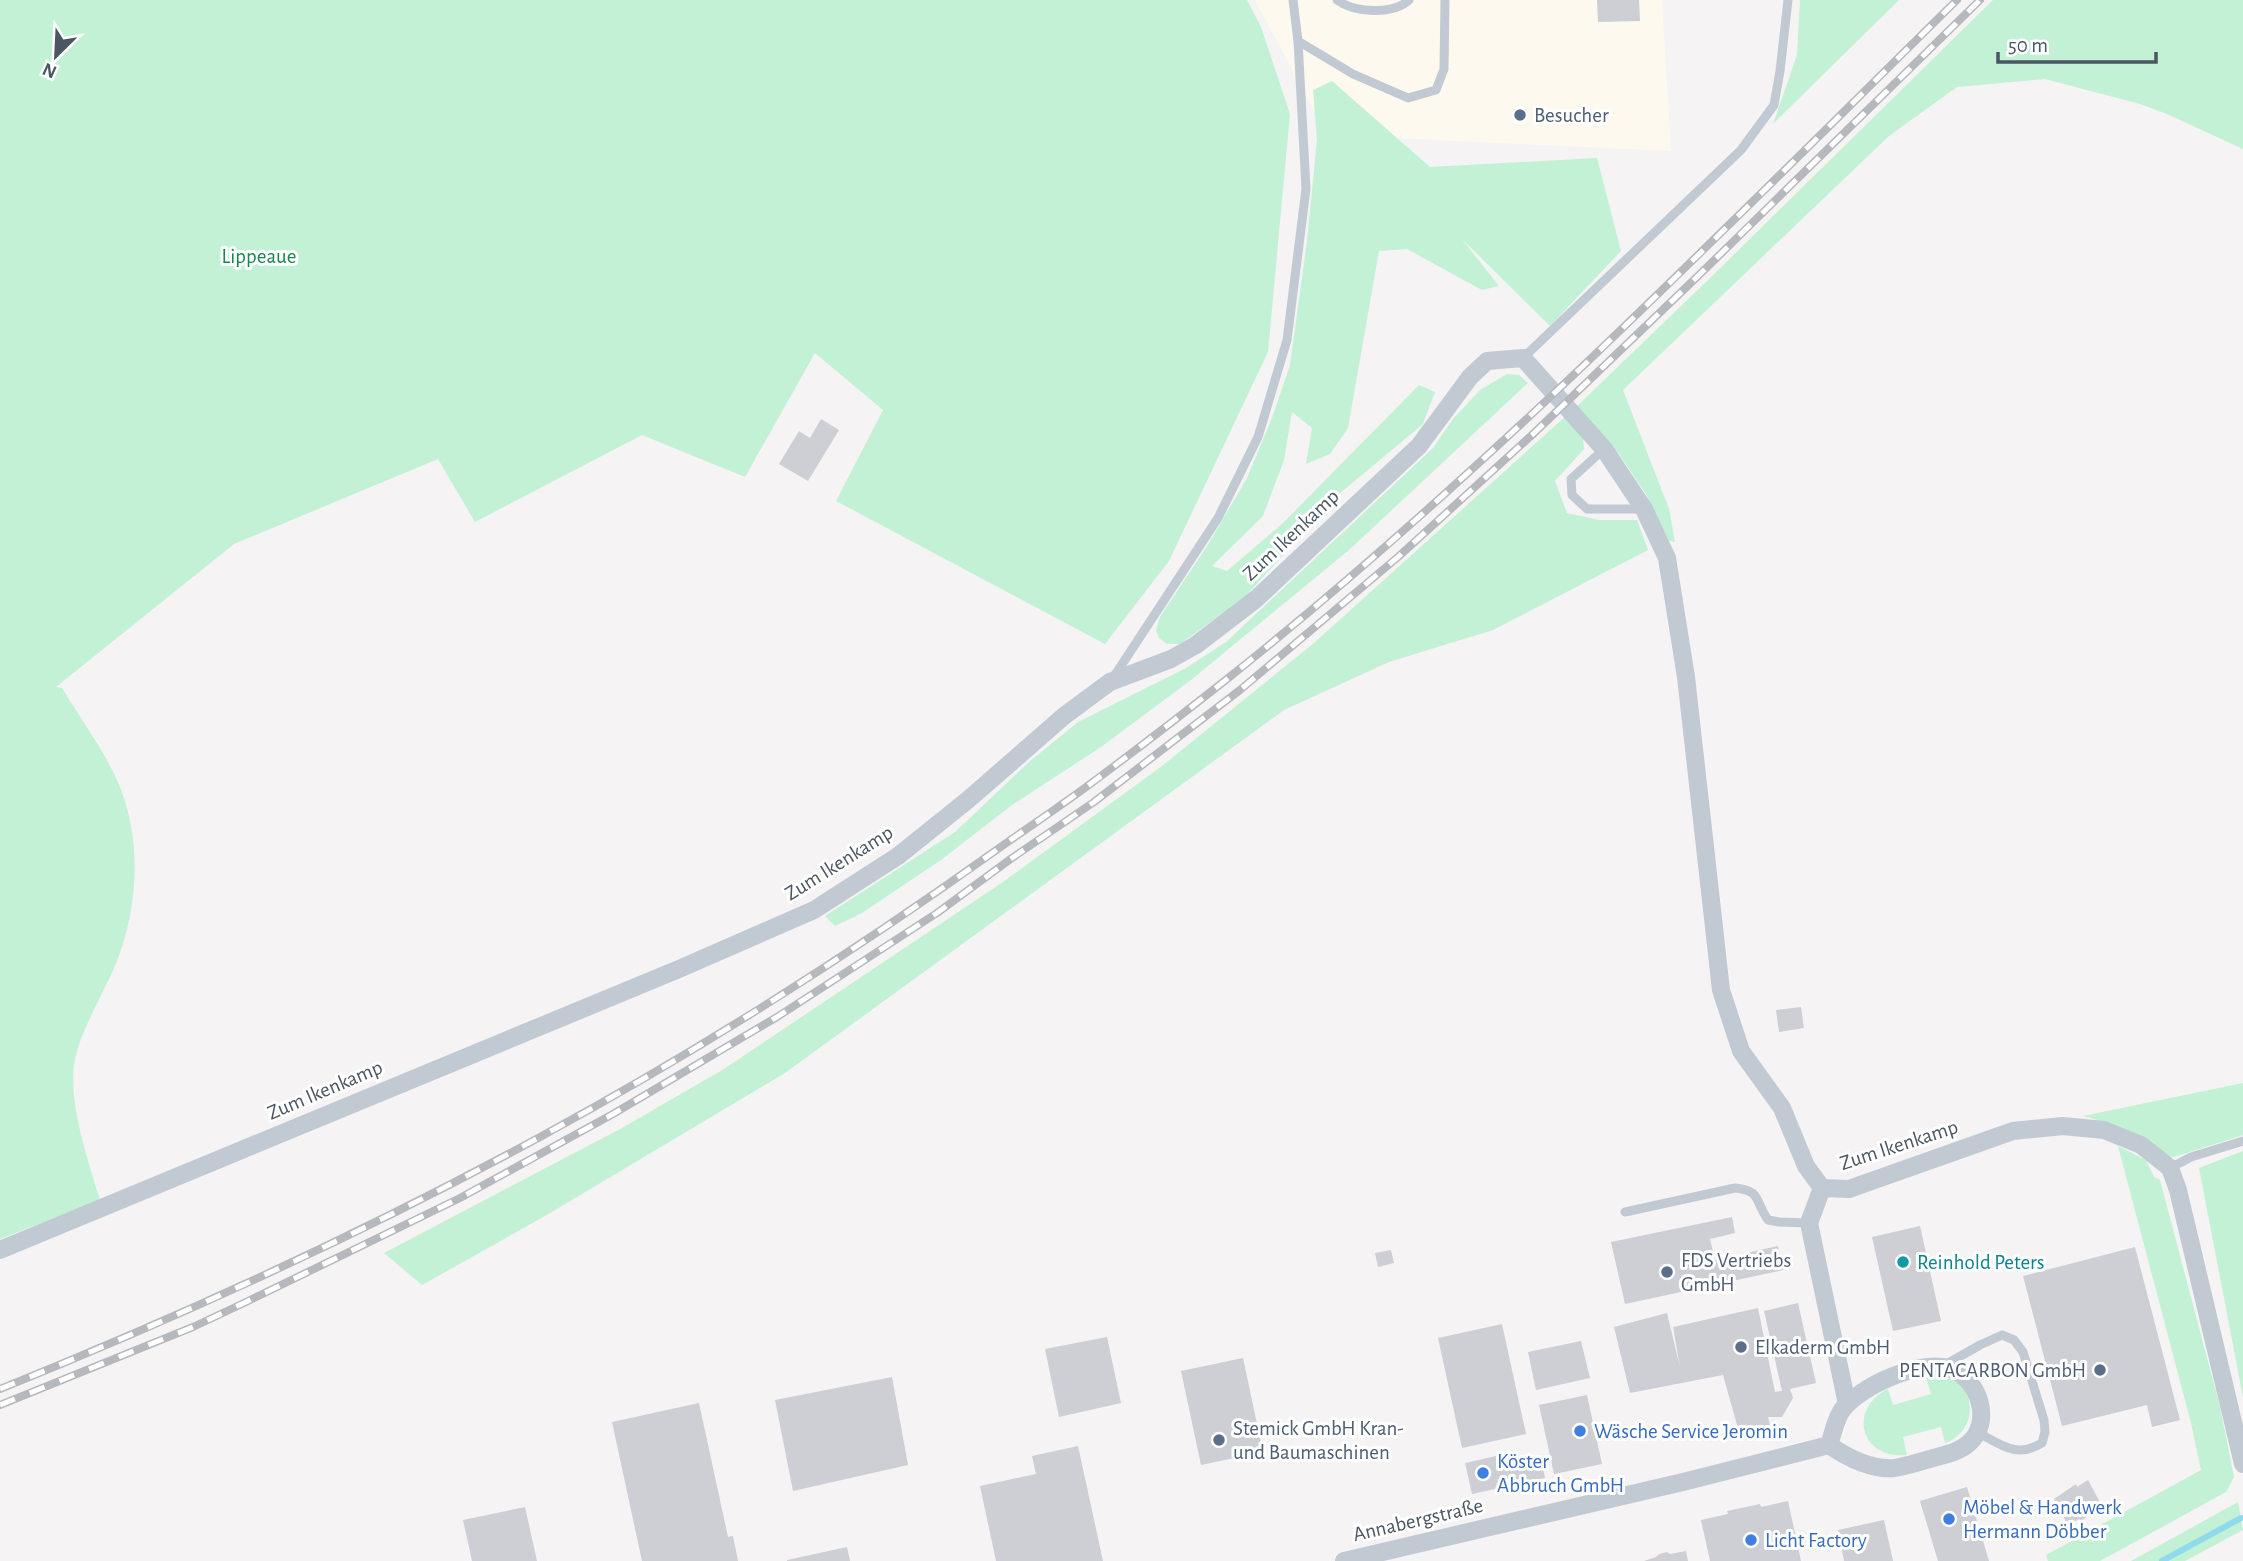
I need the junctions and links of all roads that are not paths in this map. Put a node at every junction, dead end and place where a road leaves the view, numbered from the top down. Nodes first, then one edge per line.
1 (1293, 0) edge
2 (1337, 0) edge
3 (1409, 0) edge
4 (1445, 0) edge
5 (1788, 0) edge
6 (1298, 41) junction
7 (1522, 358) junction
8 (1604, 449) junction
9 (1644, 509) junction
10 (1110, 682) junction
11 (2243, 1141) edge
12 (2170, 1168) junction
13 (1822, 1188) junction
14 (1625, 1212) dead end
15 (1809, 1223) junction
16 (0, 1250) edge
17 (1942, 1366) junction
18 (1847, 1404) junction
19 (1977, 1432) junction
20 (1829, 1445) junction
21 (2243, 1464) edge
22 (1344, 1561) edge

1 - 6 lane
2 - 3 lane
4 - 6 lane
5 - 7 lane
6 - 10 lane
7 - 8 street, Zum Ikenkamp
7 - 10 street, Zum Ikenkamp
8 - 9 street, Zum Ikenkamp
8 - 9 lane
9 - 13 street, Zum Ikenkamp
10 - 16 street, Zum Ikenkamp
11 - 12 lane
12 - 13 street, Zum Ikenkamp
12 - 21 street
13 - 15 street
14 - 15 lane
15 - 18 street
17 - 18 street
17 - 19 street
17 - 19 lane
18 - 20 street
19 - 20 street
20 - 22 street, Annabergstraße

